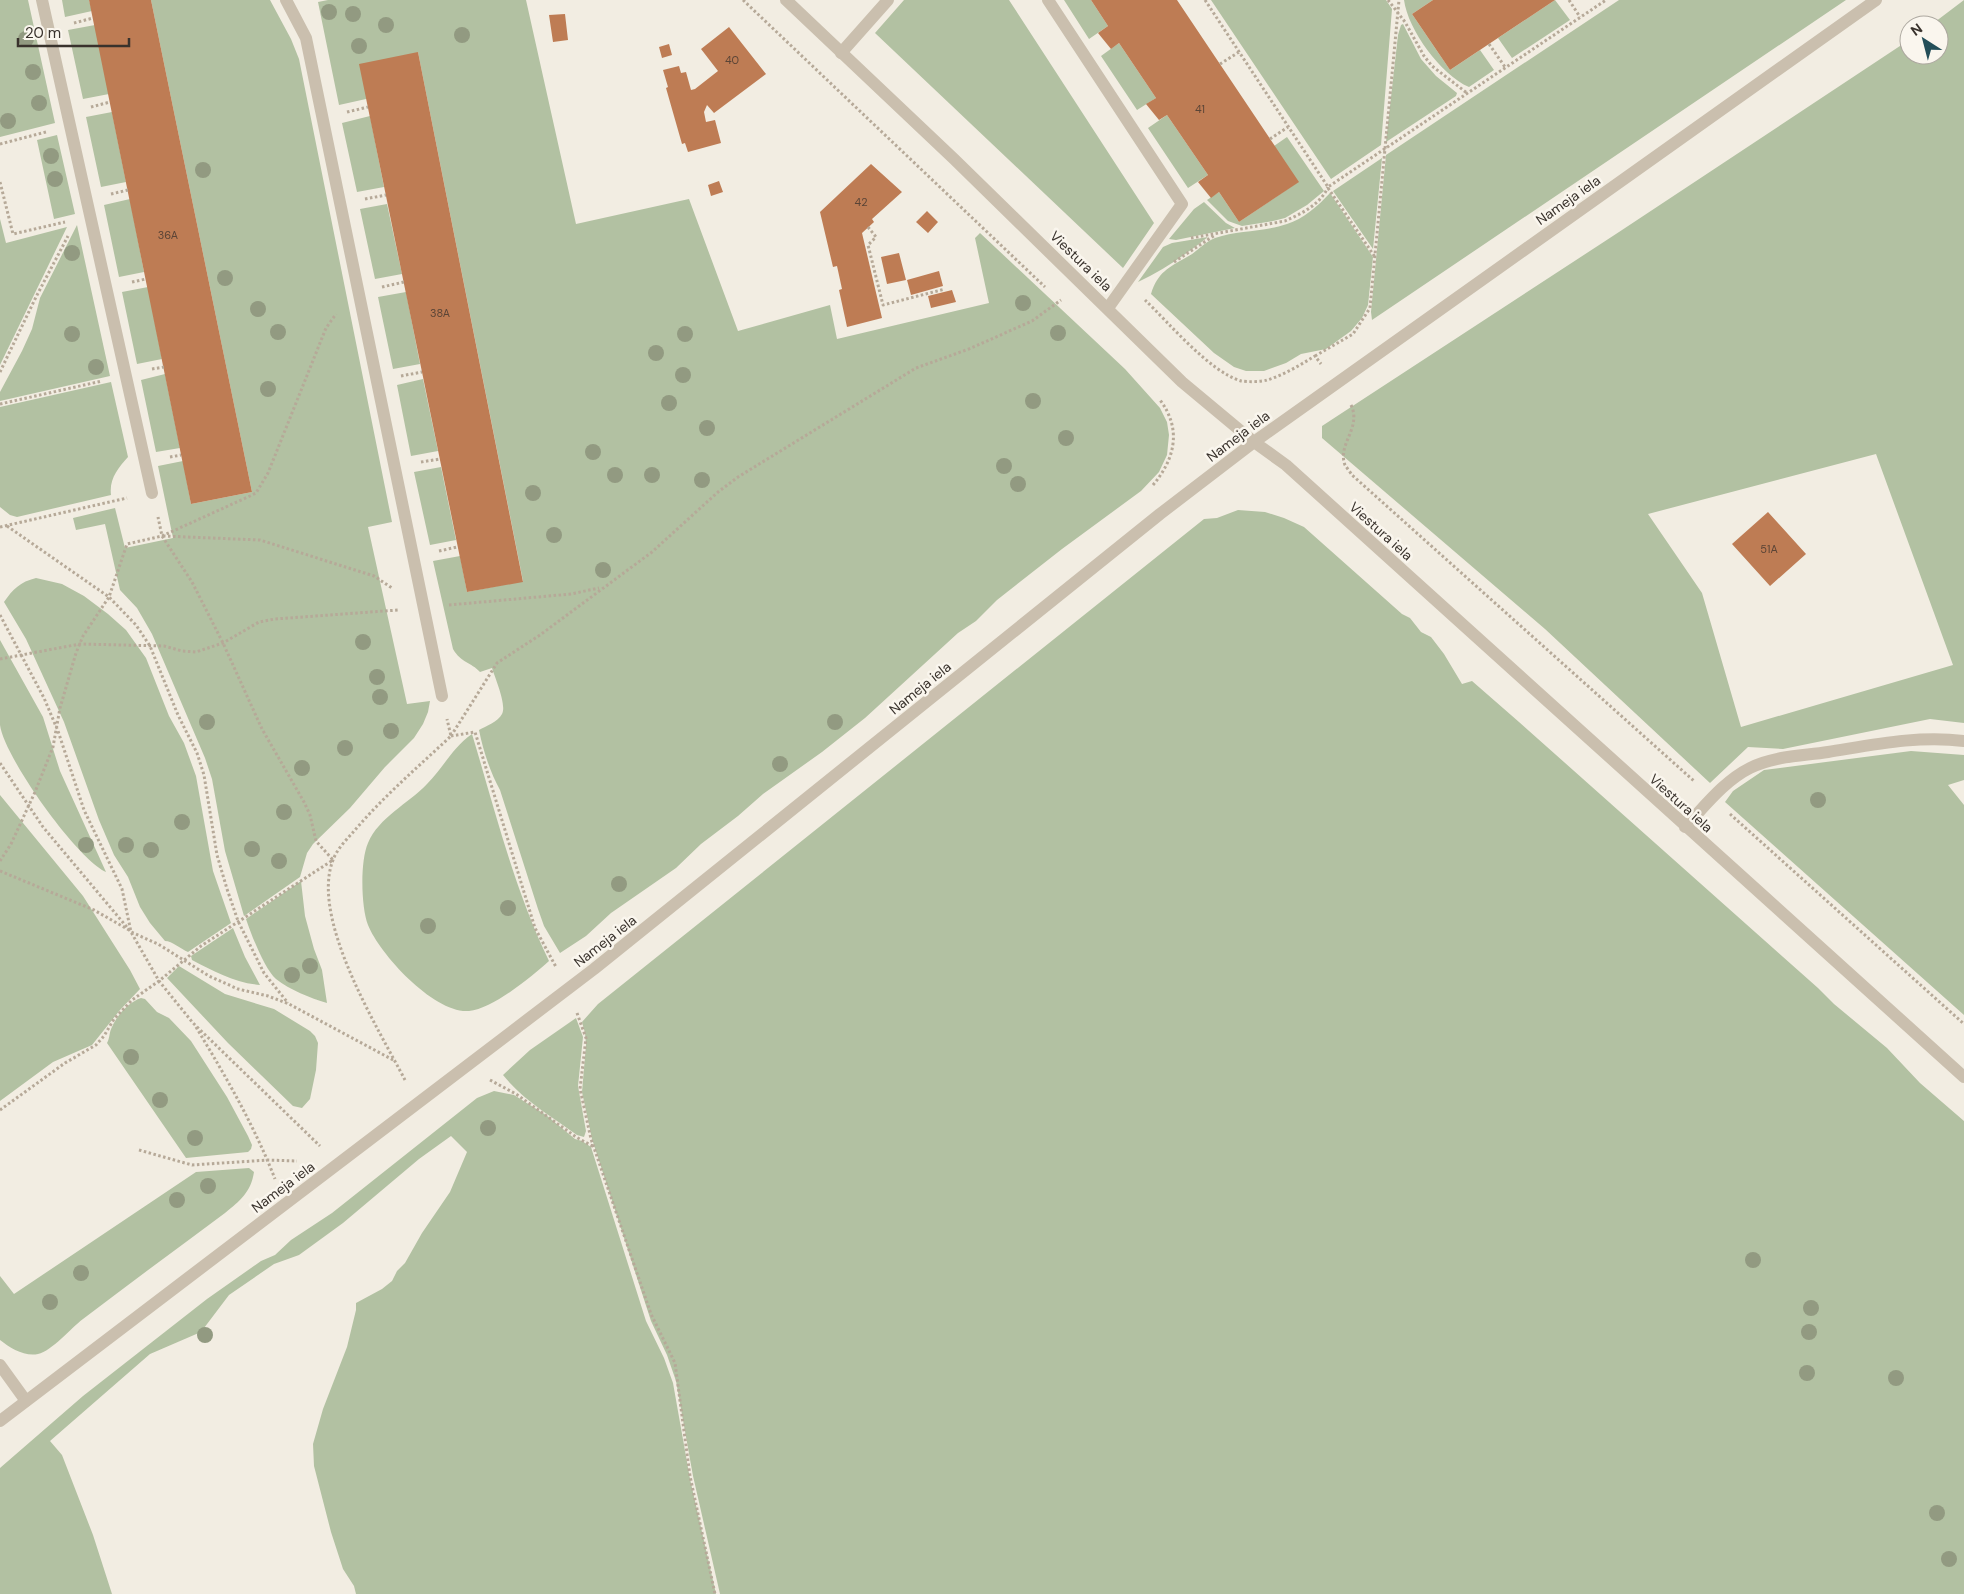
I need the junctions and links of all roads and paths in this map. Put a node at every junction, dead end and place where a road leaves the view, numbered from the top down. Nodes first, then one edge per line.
1 (42, 0) edge
2 (286, 0) edge
3 (743, 0) edge
4 (786, 0) edge
5 (888, 0) edge
6 (1048, 0) edge
7 (1205, 0) edge
8 (1388, 0) edge
9 (1399, 0) edge
10 (1569, 0) edge
11 (1606, 0) edge
12 (1876, 0) edge
13 (1397, 12) junction
14 (1580, 17) junction
15 (1489, 44) dead end
16 (1239, 52) junction
17 (841, 53) junction
18 (1220, 64) dead end
19 (1504, 67) junction
20 (1466, 93) junction
21 (70, 126) junction
22 (1288, 127) junction
23 (1270, 139) dead end
24 (0, 144) edge
25 (1384, 149) junction
26 (0, 182) edge
27 (1328, 187) junction
28 (87, 200) junction
29 (76, 220) junction
30 (868, 228) dead end
31 (1217, 234) junction
32 (1150, 248) junction
33 (1375, 257) junction
34 (1168, 267) dead end
35 (1126, 282) junction
36 (1083, 284) junction
37 (1045, 288) dead end
38 (944, 289) dead end
39 (359, 292) junction
40 (1052, 294) dead end
41 (1059, 301) junction
42 (1066, 308) dead end
43 (1108, 308) junction
44 (1315, 356) junction
45 (0, 372) edge
46 (126, 375) junction
47 (1335, 383) junction
48 (1155, 395) dead end
49 (0, 404) edge
50 (1254, 442) junction
51 (152, 493) joint
52 (1160, 514) junction
53 (7, 526) junction
54 (0, 527) edge
55 (162, 536) junction
56 (602, 587) junction
57 (109, 597) junction
58 (424, 608) junction
59 (0, 615) edge
60 (223, 643) junction
61 (80, 644) junction
62 (150, 646) junction
63 (21, 655) junction
64 (0, 660) edge
65 (442, 696) joint
66 (56, 727) junction
67 (451, 736) junction
68 (1964, 741) edge
69 (0, 763) edge
70 (1712, 798) junction
71 (28, 807) junction
72 (1685, 827) junction
73 (333, 860) junction
74 (0, 861) edge
75 (0, 871) edge
76 (238, 921) junction
77 (131, 932) junction
78 (183, 960) junction
79 (159, 981) junction
80 (568, 989) junction
81 (288, 1004) junction
82 (193, 1023) junction
83 (1964, 1024) edge
84 (395, 1061) junction
85 (466, 1066) junction
86 (1964, 1077) edge
87 (418, 1104) junction
88 (0, 1110) edge
89 (594, 1147) junction
90 (139, 1150) dead end
91 (268, 1160) junction
92 (338, 1164) junction
93 (285, 1204) junction
94 (0, 1365) edge
95 (26, 1401) junction
96 (0, 1421) edge
97 (715, 1594) edge

1 - 21 street
2 - 39 street
3 - 37 path
4 - 17 street, Viestura iela
5 - 17 street
6 - 32 street
7 - 16 path
8 - 13 path
9 - 13 path
10 - 14 path
11 - 14 path
12 - 47 street, Nameja iela
13 - 20 path
13 - 25 path
14 - 19 path
15 - 19 path
16 - 18 path
16 - 22 path
17 - 36 street, Viestura iela
19 - 20 path
20 - 25 path
21 - 24 path
21 - 28 street
22 - 23 path
22 - 27 path
25 - 27 path
25 - 33 path
26 - 29 path
27 - 31 path
27 - 33 path
28 - 29 path
28 - 46 street
29 - 45 path
30 - 38 path
31 - 32 path
31 - 34 path
32 - 35 street
33 - 44 path
35 - 43 street
35 - 44 path
36 - 41 path
36 - 43 street, Viestura iela
39 - 55 path
39 - 58 street
40 - 41 path
41 - 42 path
41 - 56 path
43 - 50 street, Viestura iela
44 - 47 path
46 - 49 path
46 - 51 street
47 - 50 street, Nameja iela
47 - 70 path
48 - 52 path
50 - 52 street, Nameja iela
50 - 72 street, Viestura iela
51 - 53 path
52 - 80 street, Nameja iela
53 - 54 path
53 - 57 path
55 - 57 path
55 - 58 path
55 - 60 path
56 - 58 path
56 - 67 path
57 - 61 path
57 - 62 path
58 - 60 path
58 - 65 street
59 - 63 path
60 - 62 path
60 - 73 path
61 - 62 path
61 - 63 path
61 - 66 path
62 - 76 path
63 - 64 path
63 - 66 path
65 - 67 path
66 - 71 path
66 - 77 path
67 - 73 path
67 - 80 path
68 - 70 street
69 - 71 path
70 - 72 street
70 - 83 path
71 - 74 path
71 - 77 path
72 - 86 street, Viestura iela
73 - 76 path
73 - 84 path
75 - 77 path
76 - 78 path
76 - 81 path
77 - 78 path
77 - 79 path
78 - 79 path
78 - 81 path
79 - 82 path
79 - 88 path
80 - 85 street, Nameja iela
80 - 89 path
81 - 84 path
82 - 91 path
82 - 92 path
84 - 87 path
85 - 87 street, Nameja iela
85 - 89 path
87 - 92 street, Nameja iela
89 - 97 path
90 - 91 path
91 - 92 path
91 - 93 path
92 - 93 street, Nameja iela
93 - 95 street, Nameja iela
94 - 95 street
95 - 96 street, Nameja iela

